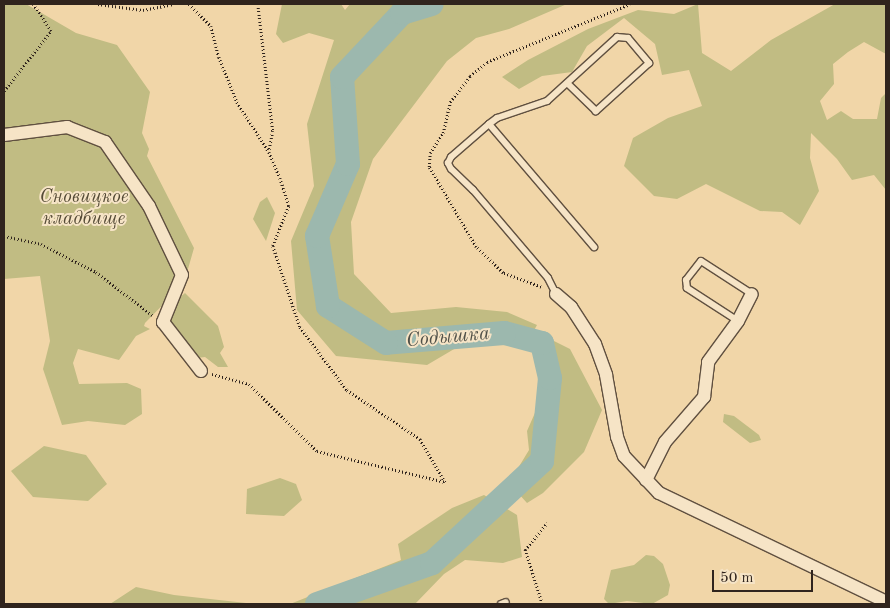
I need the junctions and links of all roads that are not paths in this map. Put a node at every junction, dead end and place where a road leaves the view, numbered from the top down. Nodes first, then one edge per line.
1 (567, 83) junction
2 (490, 124) junction
3 (4, 134) edge
4 (594, 247) dead end
5 (556, 294) joint
6 (752, 294) joint
7 (738, 322) junction
8 (201, 370) road end
9 (646, 480) junction
10 (886, 602) edge

1 - 1 lane
1 - 2 lane
2 - 4 lane
2 - 5 lane
3 - 8 street
5 - 9 street
6 - 7 street
6 - 7 lane
7 - 9 street
9 - 10 street

